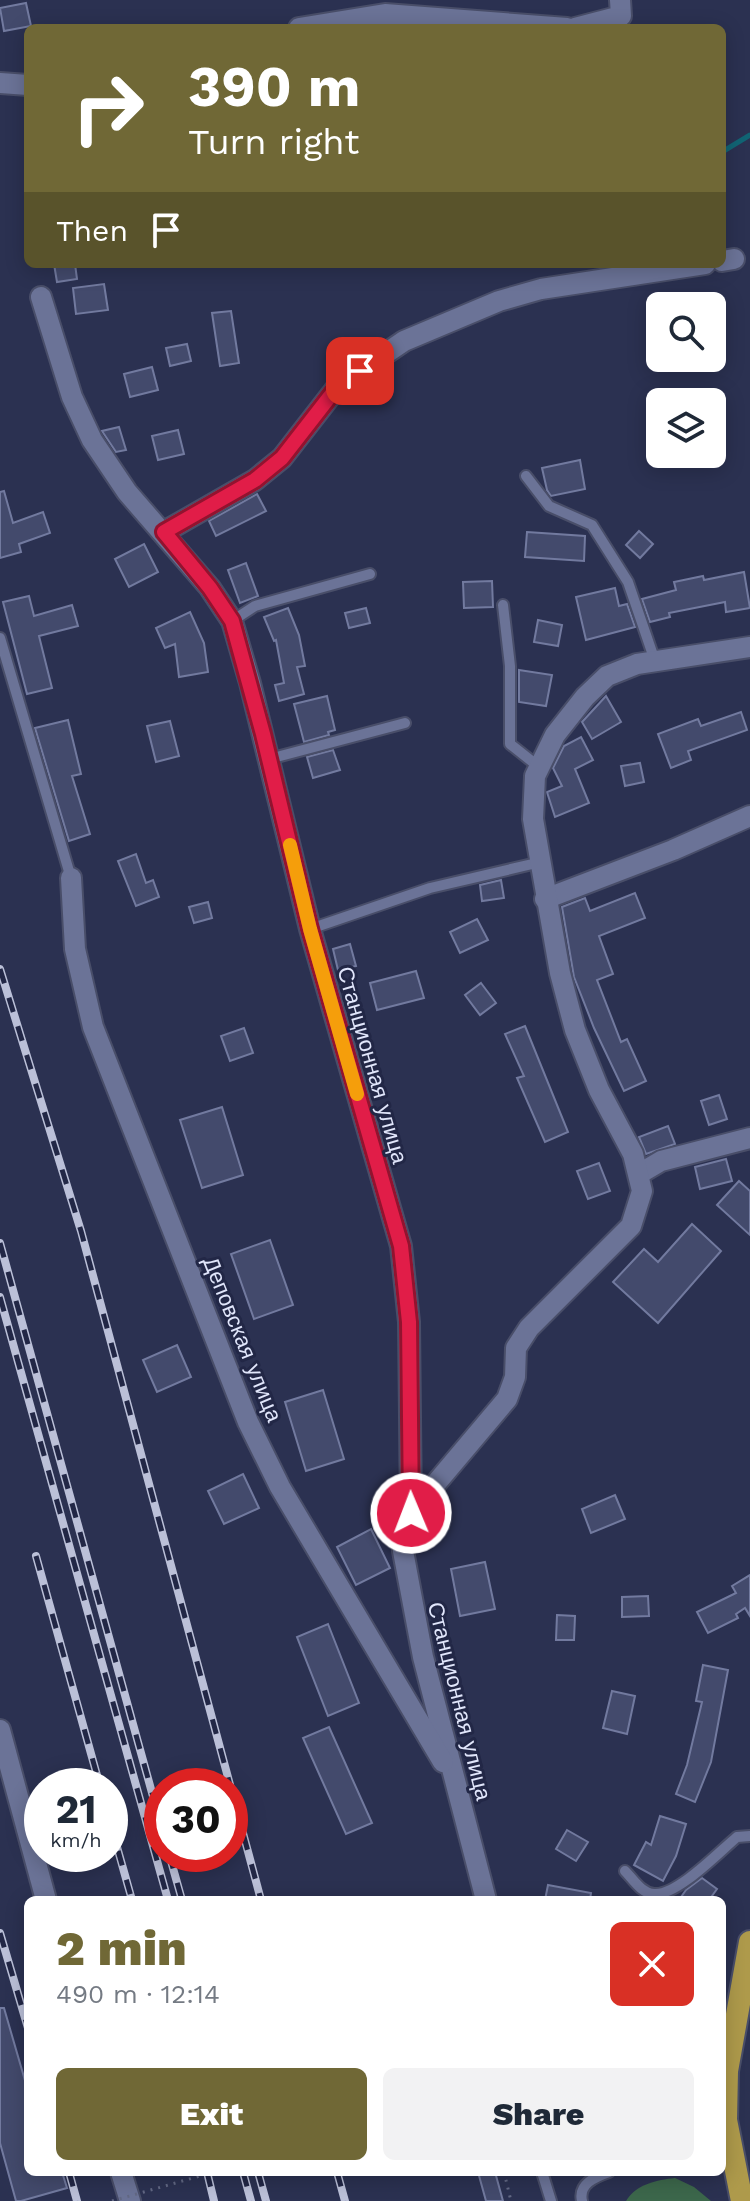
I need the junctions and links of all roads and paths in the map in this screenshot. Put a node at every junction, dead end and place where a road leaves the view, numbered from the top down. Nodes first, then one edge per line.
1 (620, 0) edge
2 (385, 7) edge
3 (315, 24) edge
4 (532, 24) edge
5 (590, 24) edge
6 (0, 83) edge
7 (24, 85) edge
8 (679, 268) edge
9 (41, 297) dead end
10 (526, 476) dead end
11 (164, 532) junction
12 (370, 574) dead end
13 (503, 605) dead end
14 (232, 621) junction
15 (0, 638) edge
16 (750, 647) edge
17 (655, 661) junction
18 (405, 723) dead end
19 (269, 759) junction
20 (539, 767) junction
21 (750, 816) edge
22 (541, 862) junction
23 (71, 878) joint
24 (545, 899) junction
25 (310, 929) junction
26 (750, 1138) edge
27 (639, 1174) junction
28 (411, 1513) junction
29 (0, 1730) edge
30 (456, 1785) junction
31 (750, 1836) edge
32 (625, 1871) dead end
33 (45, 1896) edge
34 (485, 1896) edge
35 (748, 1952) edge
36 (726, 2061) edge
37 (726, 2120) edge
38 (726, 2146) edge
39 (122, 2176) edge
40 (200, 2176) edge
41 (505, 2176) edge
42 (543, 2176) edge
43 (598, 2176) edge
44 (112, 2201) edge
45 (130, 2201) edge
46 (511, 2201) edge
47 (551, 2201) edge
48 (582, 2201) edge
49 (742, 2201) edge

1 - 5 street
2 - 3 street
2 - 4 street
6 - 7 street
8 - 11 street
9 - 11 street, Станционная улица
10 - 17 lane
11 - 14 street, Станционная улица
12 - 14 lane
13 - 20 lane
14 - 19 street, Станционная улица
15 - 23 lane
16 - 17 street
17 - 20 street
18 - 19 lane
19 - 25 street, Станционная улица
20 - 22 street
21 - 24 street
22 - 24 street
22 - 25 lane
23 - 30 street, Деповская улица
24 - 27 street
25 - 28 street, Станционная улица
26 - 27 street
27 - 28 street
28 - 30 street, Станционная улица
29 - 33 street
30 - 34 street, Станционная улица
31 - 32 lane
35 - 36 highway
37 - 38 highway
38 - 49 highway
39 - 45 street
40 - 44 path, bridge
41 - 46 path
42 - 47 lane
43 - 48 lane

